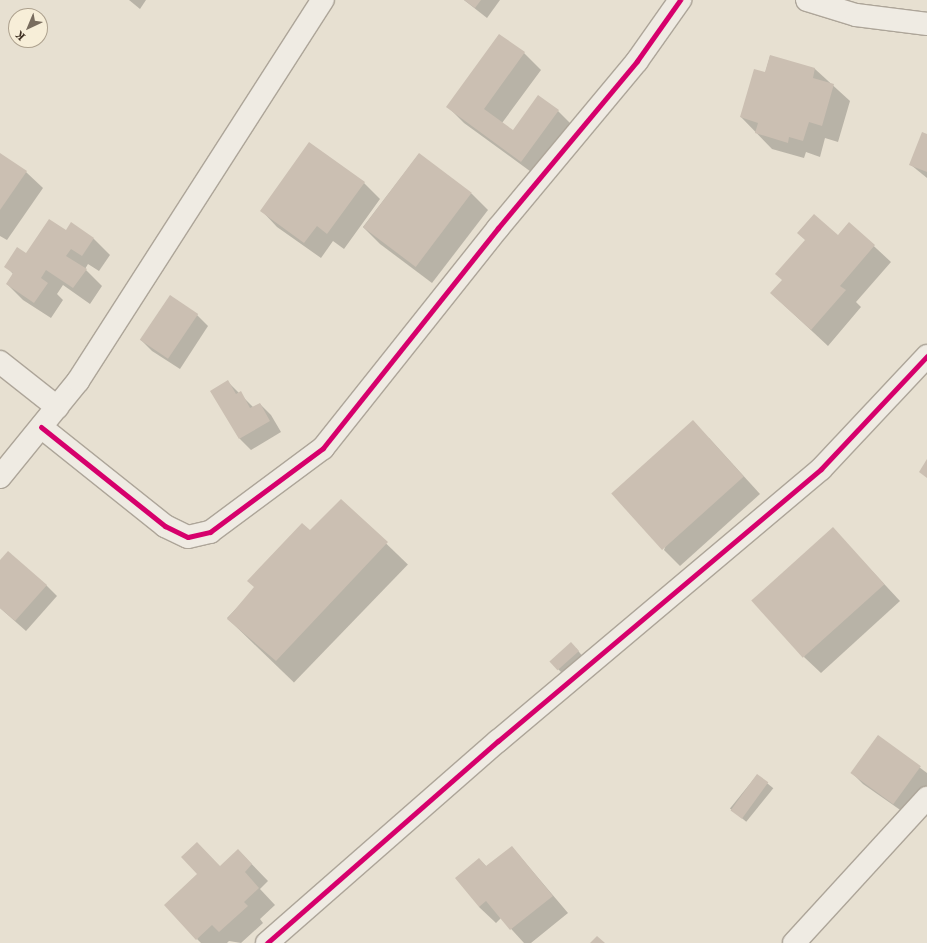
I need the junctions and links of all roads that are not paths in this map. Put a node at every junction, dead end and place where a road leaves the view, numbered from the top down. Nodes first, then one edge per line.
1 (323, 0) edge
2 (680, 0) edge
3 (807, 0) edge
4 (927, 24) edge
5 (927, 356) edge
6 (0, 362) edge
7 (57, 407) junction
8 (41, 427) junction
9 (0, 477) edge
10 (927, 798) edge
11 (267, 943) edge
12 (794, 943) edge

1 - 7 street
2 - 8 street
3 - 4 street
5 - 11 street
6 - 7 street
7 - 8 street
8 - 9 street
10 - 12 street

